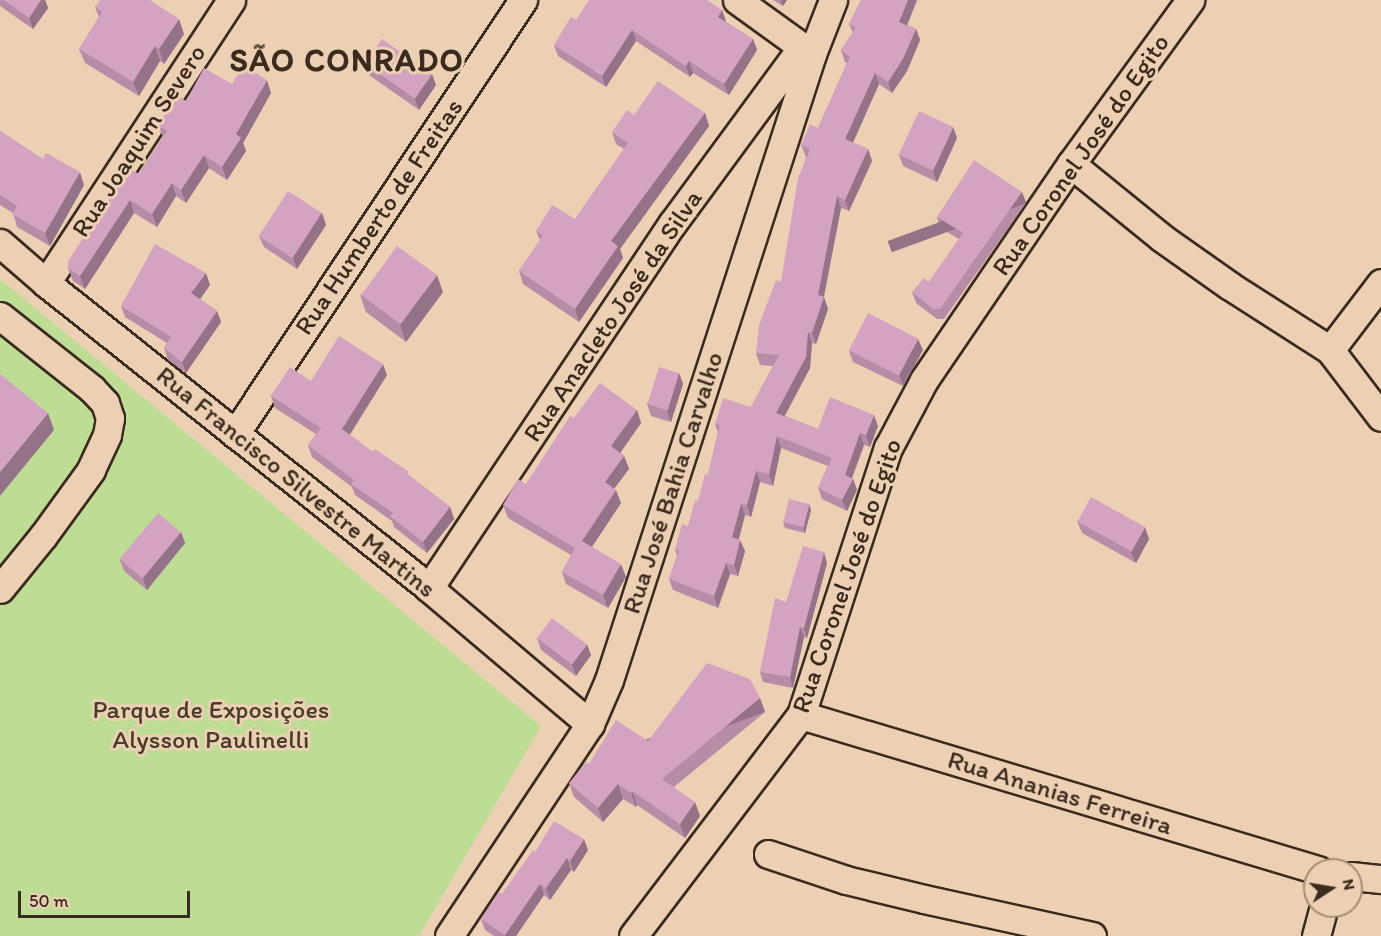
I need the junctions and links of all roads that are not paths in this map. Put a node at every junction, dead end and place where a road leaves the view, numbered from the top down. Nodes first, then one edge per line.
1 (231, 0) edge
2 (523, 0) edge
3 (737, 0) edge
4 (833, 0) edge
5 (1190, 0) edge
6 (807, 51) junction
7 (1071, 164) junction
8 (0, 243) edge
9 (46, 283) junction
10 (1381, 283) edge
11 (0, 316) edge
12 (1330, 350) junction
13 (1381, 417) edge
14 (235, 434) junction
15 (429, 588) junction
16 (0, 589) edge
17 (801, 715) junction
18 (590, 724) junction
19 (768, 855) dead end
20 (1303, 866) edge
21 (1363, 877) edge
22 (1381, 879) edge
23 (1321, 918) edge
24 (449, 936) edge
25 (633, 936) edge
26 (1092, 936) edge
27 (1316, 936) edge

1 - 9 street, Rua Joaquim Severo
2 - 14 street, Rua Humberto de Freitas
3 - 6 street
4 - 6 street, Rua José Bahia Carvalho
5 - 7 street, Rua Coronel José do Egito
6 - 15 street, Rua Anacleto José da Silva
6 - 18 street, Rua José Bahia Carvalho
7 - 12 street
7 - 17 street, Rua Coronel José do Egito
8 - 9 street, Rua Francisco Silvestre Martins
9 - 14 street, Rua Francisco Silvestre Martins
10 - 12 street
11 - 16 street
12 - 13 street
14 - 15 street, Rua Francisco Silvestre Martins
15 - 18 street, Rua Francisco Silvestre Martins
17 - 20 street, Rua Ananias Ferreira
17 - 25 street, Rua Coronel José do Egito
18 - 24 street, Rua José Bahia Carvalho
19 - 26 street
21 - 22 street
23 - 27 street

